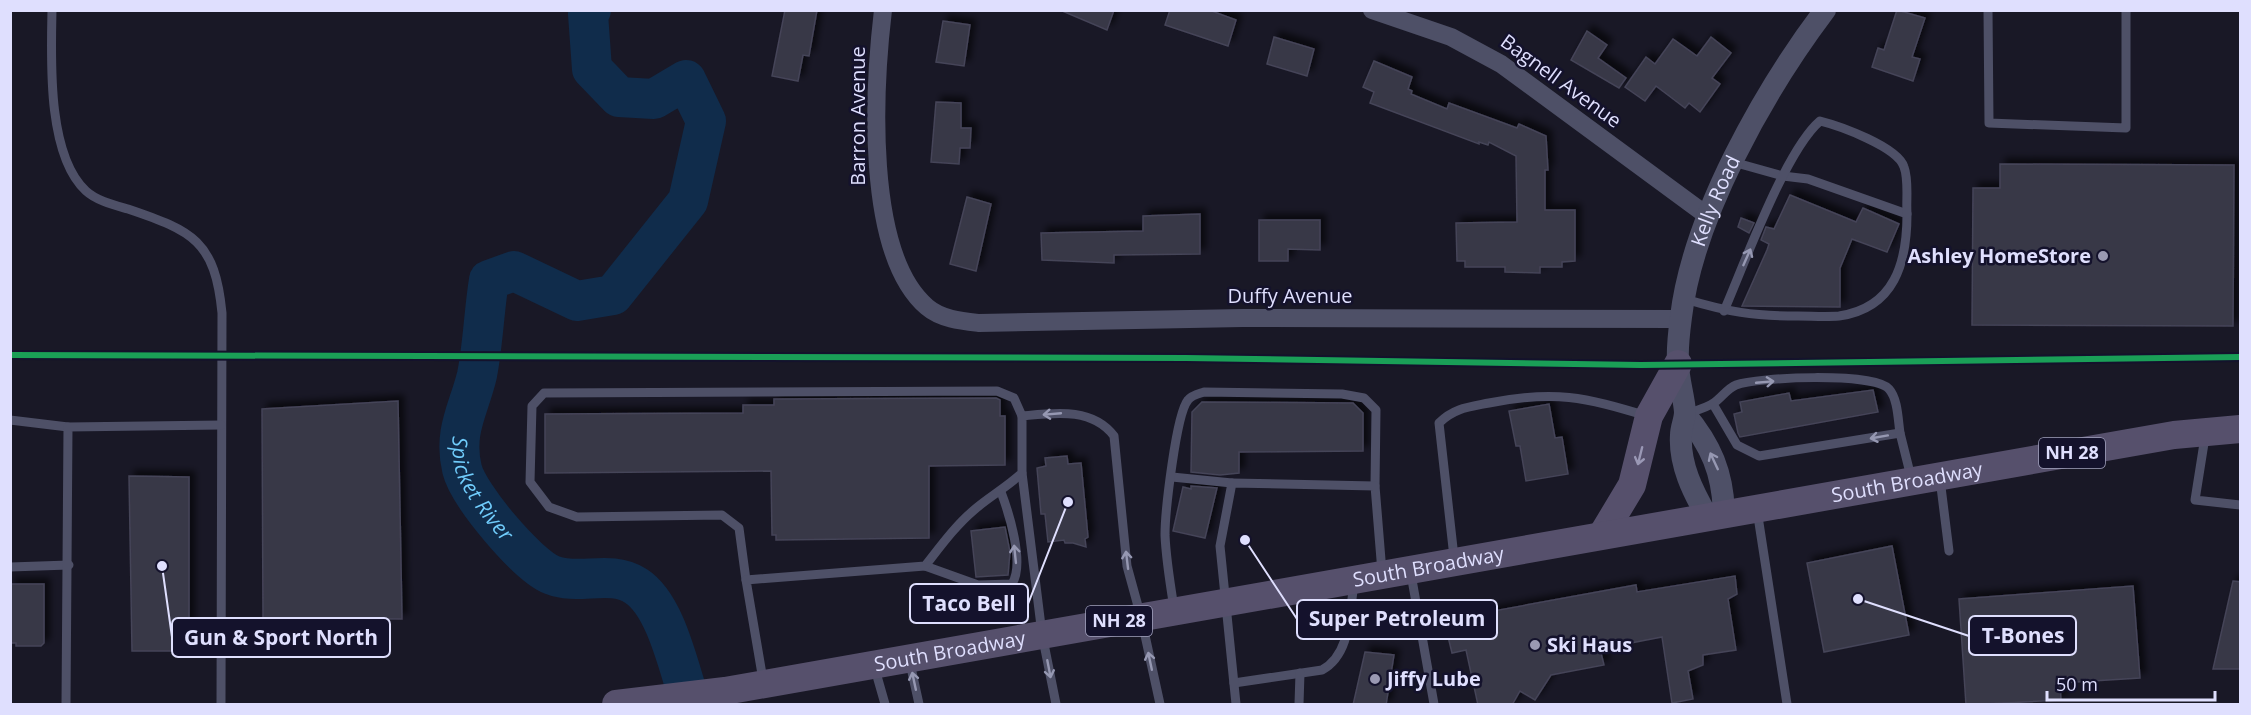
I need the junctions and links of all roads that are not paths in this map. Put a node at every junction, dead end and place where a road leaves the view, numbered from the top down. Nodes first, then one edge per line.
1 (52, 10) edge
2 (883, 10) edge
3 (1372, 10) edge
4 (1825, 10) edge
5 (1988, 10) edge
6 (2126, 10) edge
7 (1733, 162) junction
8 (1783, 176) junction
9 (1907, 214) junction
10 (1709, 217) junction
11 (910, 289) joint
12 (1682, 309) junction
13 (1724, 311) junction
14 (1678, 364) junction
15 (1713, 404) junction
16 (1685, 414) junction
17 (1022, 416) junction
18 (1649, 416) junction
19 (10, 420) edge
20 (221, 425) junction
21 (68, 427) junction
22 (2241, 429) edge
23 (2206, 431) junction
24 (1900, 433) junction
25 (1022, 473) junction
26 (1172, 477) junction
27 (1926, 479) junction
28 (1232, 483) junction
29 (1375, 486) junction
30 (1001, 492) junction
31 (2241, 505) edge
32 (1757, 508) junction
33 (1715, 515) junction
34 (1602, 535) junction
35 (1949, 551) dead end
36 (1455, 562) junction
37 (69, 565) junction
38 (925, 566) junction
39 (10, 567) edge
40 (1411, 569) junction
41 (1368, 577) junction
42 (746, 580) junction
43 (1224, 602) junction
44 (1175, 611) junction
45 (1141, 617) junction
46 (1042, 634) junction
47 (909, 657) junction
48 (874, 663) junction
49 (1300, 673) junction
50 (1234, 683) junction
51 (763, 684) junction
52 (66, 705) edge
53 (221, 705) edge
54 (616, 705) edge
55 (885, 705) edge
56 (919, 705) edge
57 (1056, 705) edge
58 (1160, 705) edge
59 (1236, 705) edge
60 (1299, 705) edge
61 (1434, 705) edge
62 (1787, 705) edge

1 - 20 lane
2 - 11 street, Barron Avenue
3 - 10 street, Bagnell Avenue
4 - 7 street, Kelly Road
5 - 6 lane
7 - 8 lane
7 - 10 street, Kelly Road
8 - 9 lane
8 - 9 lane
13 -> 8 lane
9 - 13 lane
10 - 12 street, Kelly Road
11 - 12 street, Duffy Avenue
12 - 13 lane
12 - 14 street, Kelly Road
14 - 16 street, Kelly Road
14 - 18 main road
15 - 16 lane
24 -> 15 lane
15 -> 24 lane
16 - 33 street, Kelly Road
33 -> 16 street, Kelly Road
17 - 25 lane
17 - 42 lane
45 -> 17 lane
18 -> 34 main road
18 - 36 lane
19 - 21 lane
20 - 21 lane
20 - 53 lane
21 - 37 lane
22 - 23 main road, South Broadway / NH 28
23 - 27 main road, South Broadway / NH 28
23 - 31 lane
24 - 27 lane
25 - 30 lane
25 - 46 lane
26 - 28 lane
26 - 29 lane
26 - 44 lane
27 - 32 main road, South Broadway / NH 28
27 - 35 lane
28 - 29 lane
28 - 43 lane
29 - 41 lane
30 - 38 lane
38 -> 30 lane
32 - 33 main road, South Broadway / NH 28
32 - 62 lane
33 - 34 main road, South Broadway / NH 28
34 - 36 main road, South Broadway / NH 28
36 - 40 main road, South Broadway / NH 28
37 - 39 lane
37 - 52 lane
38 - 42 lane
40 - 41 main road, South Broadway / NH 28
40 - 61 lane
41 - 43 main road, South Broadway / NH 28
41 - 49 lane
42 - 51 lane
43 - 44 main road, South Broadway / NH 28
43 - 50 lane
44 - 45 main road, South Broadway / NH 28
45 - 46 main road, South Broadway / NH 28
58 -> 45 lane
46 - 47 main road, South Broadway / NH 28
46 -> 57 lane
47 - 48 main road, South Broadway / NH 28
56 -> 47 lane
48 - 51 main road, South Broadway / NH 28
48 - 55 lane
49 - 50 lane
49 - 60 lane
50 - 59 lane
51 - 54 main road, South Broadway / NH 28

